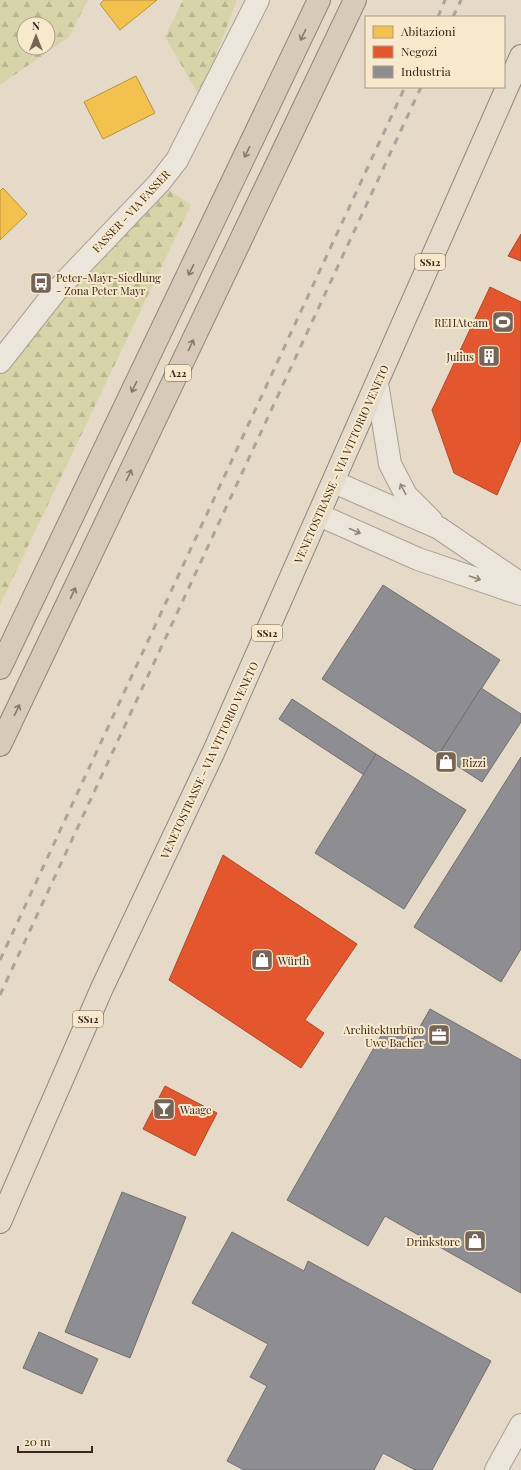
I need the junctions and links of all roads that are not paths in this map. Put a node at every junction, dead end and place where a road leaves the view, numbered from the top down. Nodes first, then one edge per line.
1 (258, 0) edge
2 (319, 0) edge
3 (355, 0) edge
4 (521, 56) edge
5 (0, 362) edge
6 (377, 383) junction
7 (334, 482) junction
8 (319, 515) junction
9 (439, 528) junction
10 (521, 584) edge
11 (521, 594) edge
12 (0, 668) edge
13 (0, 745) edge
14 (0, 1222) edge
15 (521, 1425) edge
16 (496, 1470) edge

1 - 5 street, FASSER - VIA FASSER
2 -> 12 highway
13 -> 3 highway, A22
4 - 6 main road, VENETOSTRASSE - VIA VITTORIO VENETO / SS12
6 - 7 main road, VENETOSTRASSE - VIA VITTORIO VENETO / SS12
9 -> 6 street
7 - 8 main road, VENETOSTRASSE - VIA VITTORIO VENETO / SS12
7 - 9 street
8 -> 11 street
8 - 14 main road, VENETOSTRASSE - VIA VITTORIO VENETO / SS12
9 - 10 street
15 - 16 street

